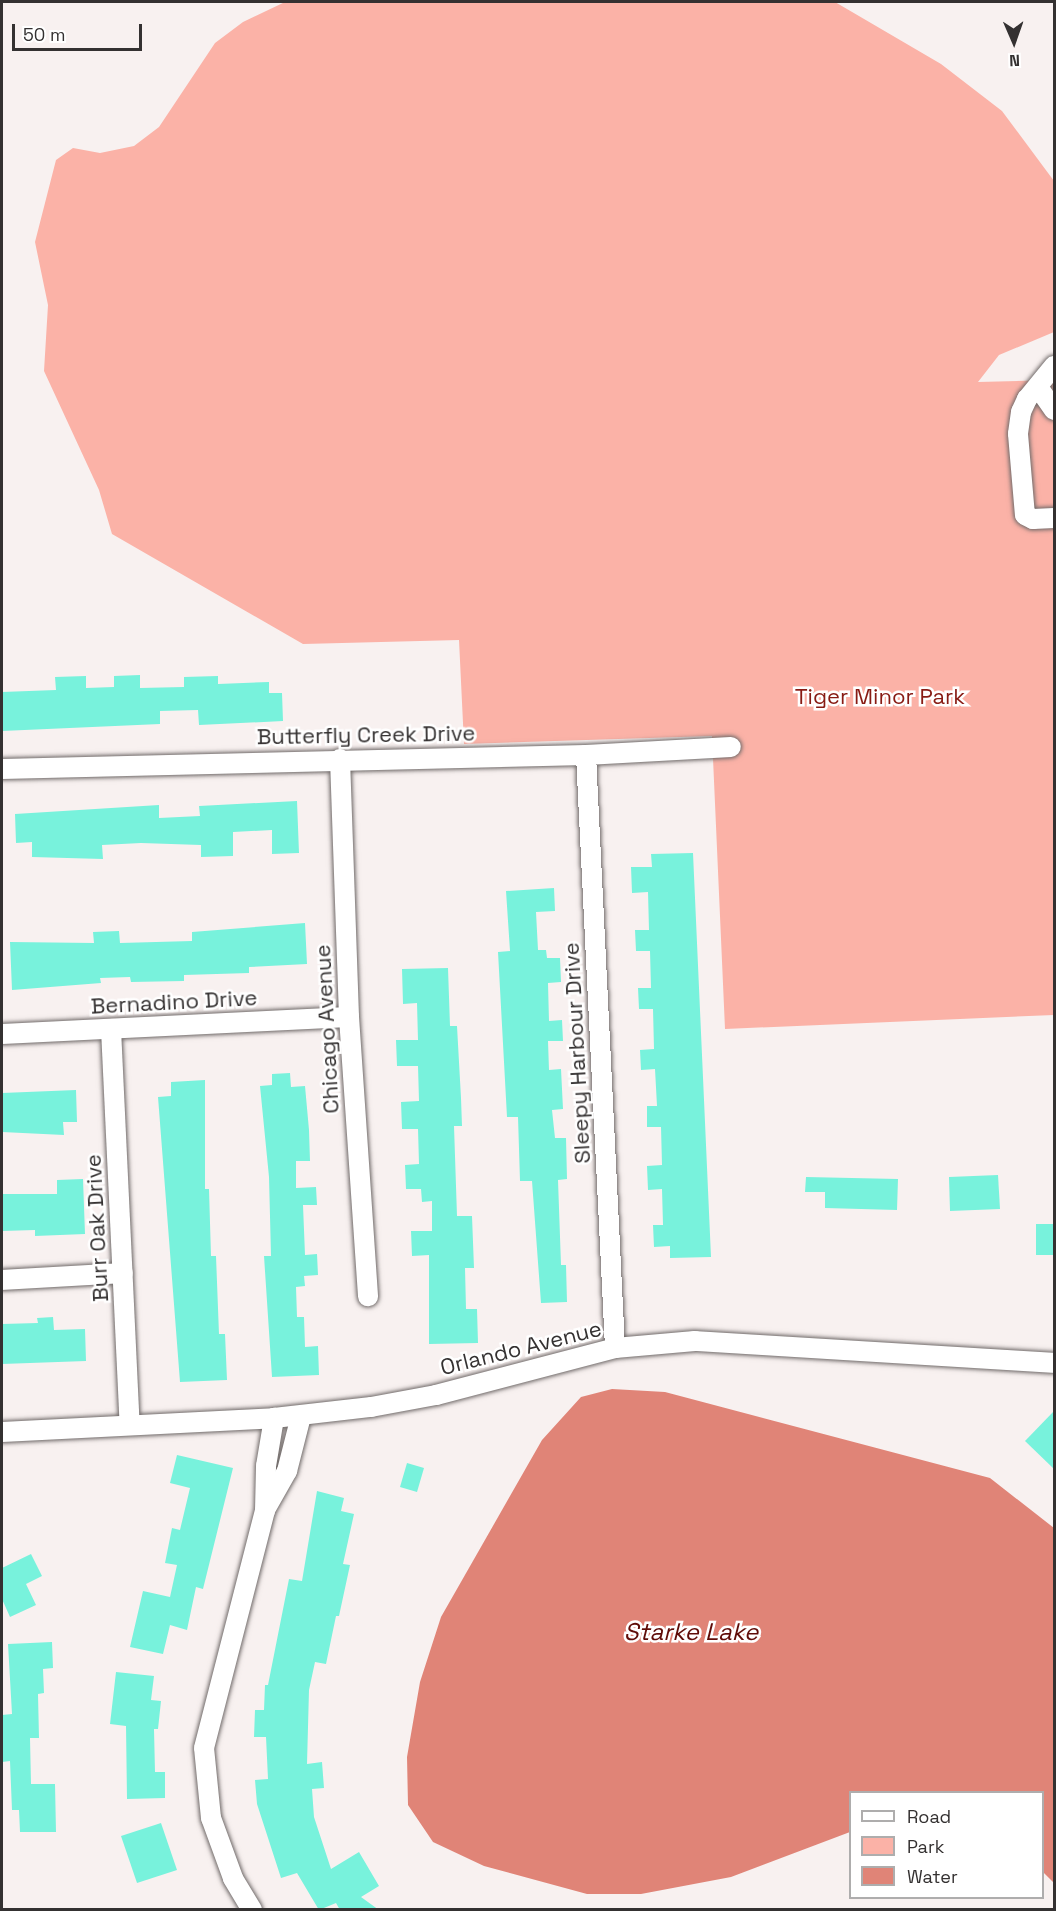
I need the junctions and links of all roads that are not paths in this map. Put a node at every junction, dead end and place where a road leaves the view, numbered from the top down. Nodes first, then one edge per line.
1 (1054, 366) edge
2 (1038, 387) junction
3 (1054, 410) edge
4 (1054, 519) edge
5 (731, 747) dead end
6 (586, 755) junction
7 (340, 759) junction
8 (2, 769) edge
9 (349, 1017) junction
10 (111, 1029) junction
11 (2, 1034) edge
12 (123, 1273) junction
13 (2, 1280) edge
14 (368, 1296) dead end
15 (615, 1348) junction
16 (1054, 1364) edge
17 (301, 1416) junction
18 (274, 1418) junction
19 (130, 1425) junction
20 (2, 1432) edge
21 (265, 1511) junction
22 (252, 1910) edge

1 - 2 street
2 - 3 street
2 - 4 street
5 - 6 street, Butterfly Creek Drive
6 - 7 street, Butterfly Creek Drive
6 - 15 street, Sleepy Harbour Drive
7 - 8 street, Butterfly Creek Drive
7 - 9 street, Chicago Avenue
9 - 10 street, Bernadino Drive
9 - 14 street, Chicago Avenue
10 - 11 street, Bernadino Drive
10 - 12 street, Burr Oak Drive
12 - 13 street
12 - 19 street, Burr Oak Drive
15 - 16 street, Orlando Avenue
15 - 17 street, Orlando Avenue
17 - 18 street, Orlando Avenue
17 - 21 street
18 - 19 street, Orlando Avenue
18 - 21 street
19 - 20 street, Orlando Avenue
21 - 22 street

